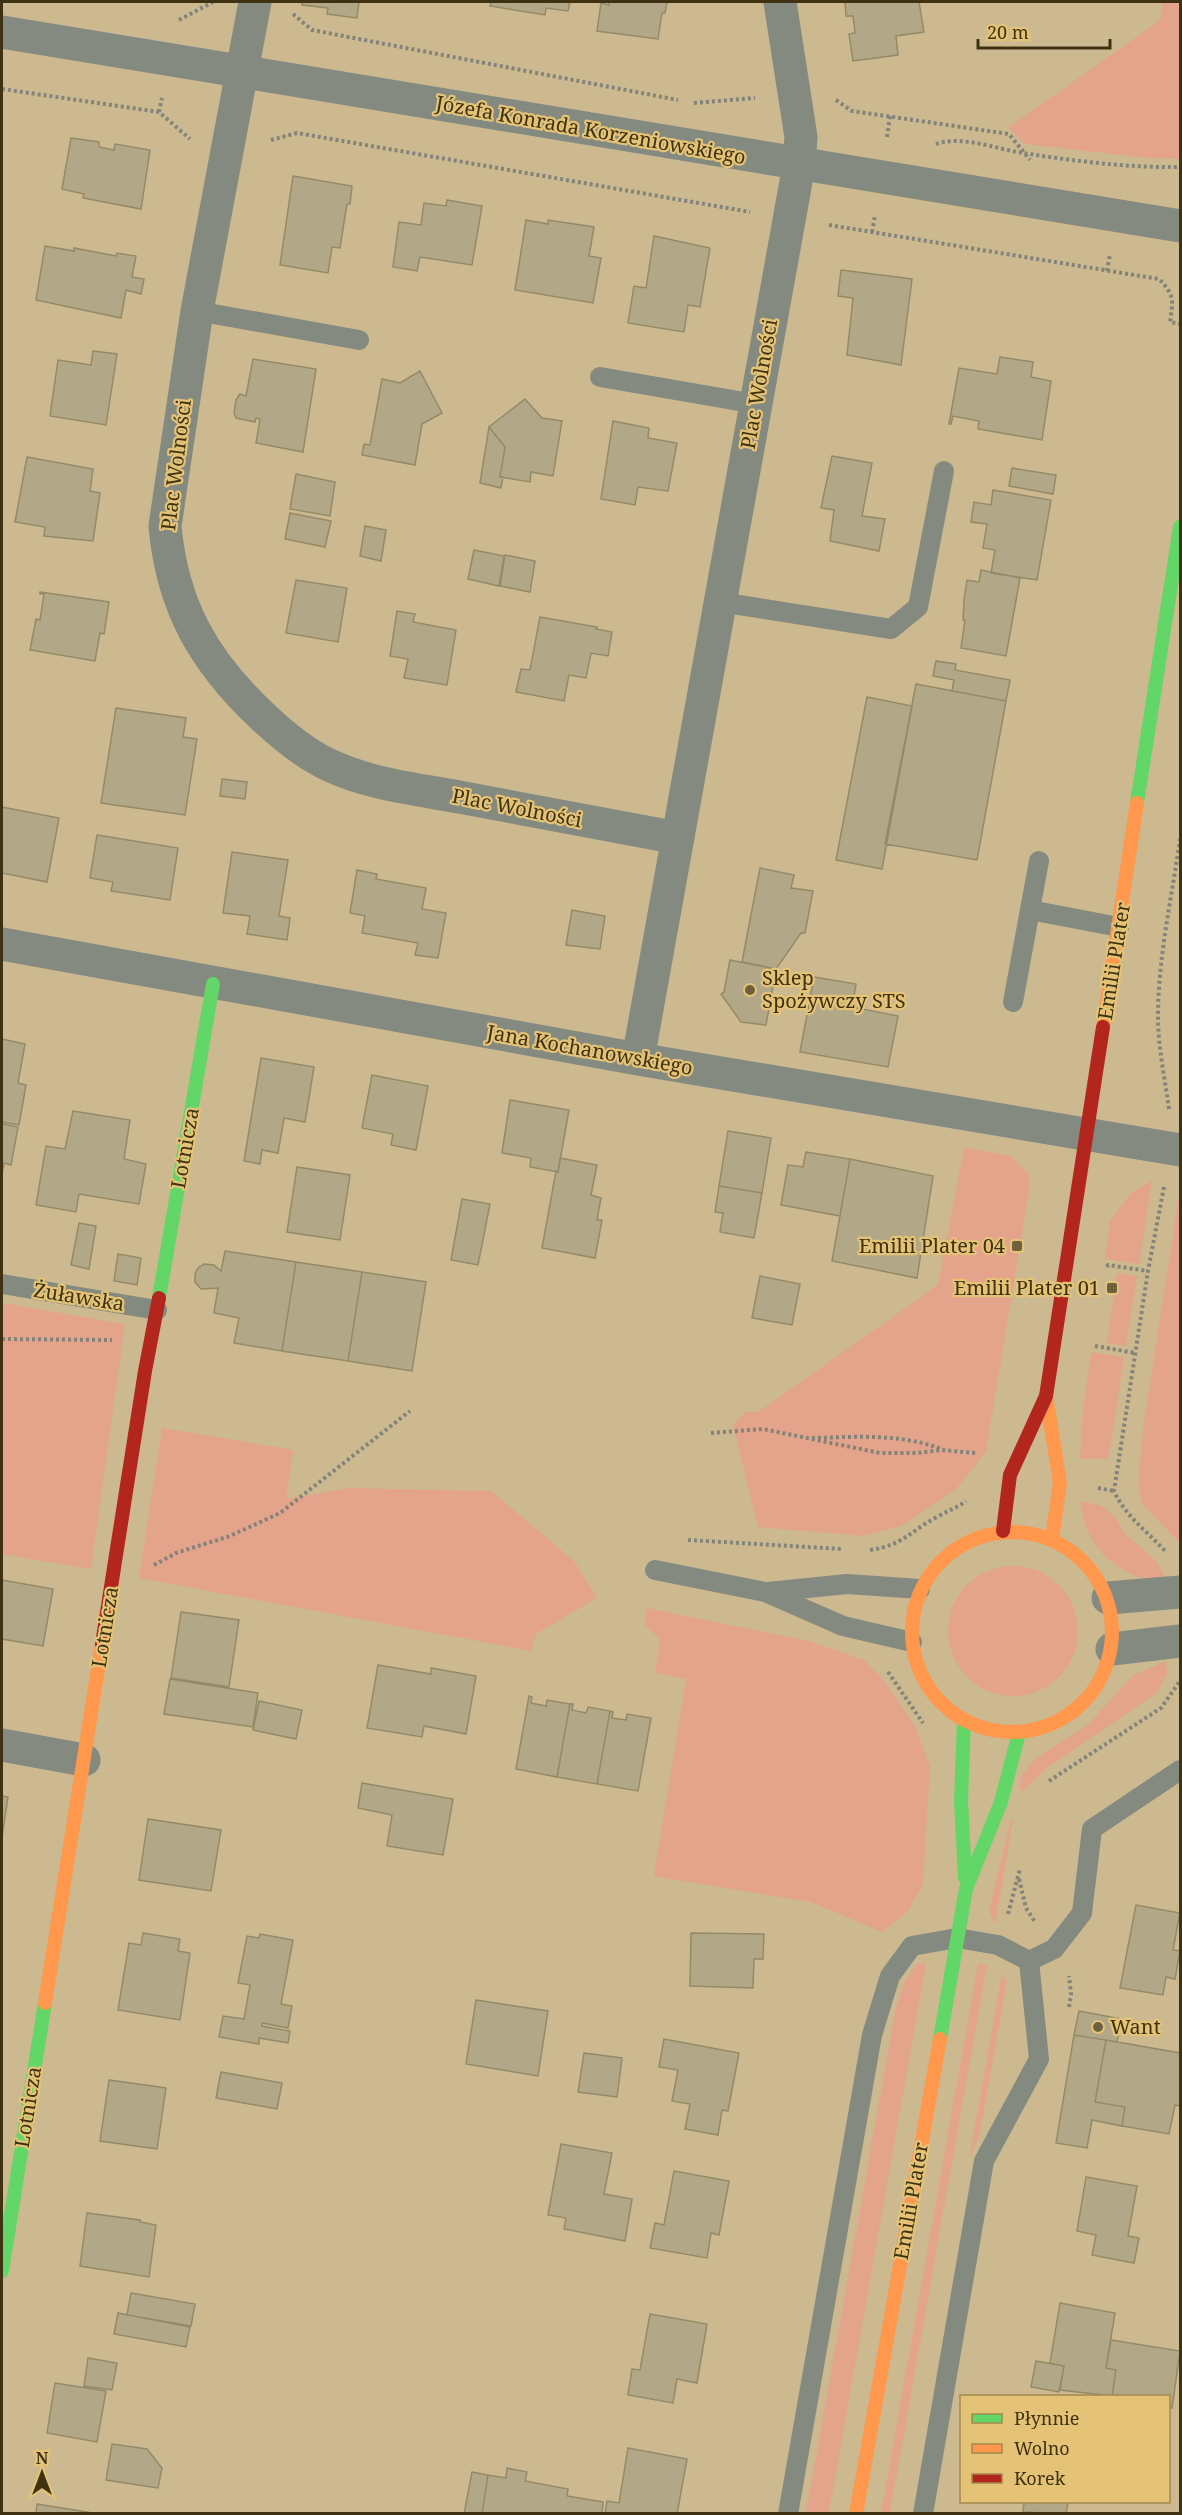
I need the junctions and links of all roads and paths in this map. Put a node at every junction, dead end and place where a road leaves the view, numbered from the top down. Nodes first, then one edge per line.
1 (255, 2) edge
2 (780, 2) edge
3 (289, 10) dead end
4 (2, 32) edge
5 (241, 72) junction
6 (2, 89) edge
7 (795, 91) junction
8 (1009, 134) dead end
9 (267, 143) dead end
10 (198, 146) dead end
11 (799, 165) junction
12 (1180, 167) edge
13 (907, 182) junction
14 (789, 219) junction
15 (1180, 226) edge
16 (197, 311) junction
17 (1180, 324) edge
18 (359, 340) dead end
19 (600, 377) dead end
20 (756, 404) junction
21 (944, 471) dead end
22 (1180, 527) edge
23 (720, 602) junction
24 (678, 837) junction
25 (1180, 838) edge
26 (1039, 861) dead end
27 (1030, 910) junction
28 (1119, 927) junction
29 (2, 944) edge
30 (213, 984) junction
31 (1013, 1002) dead end
32 (638, 1059) junction
33 (1087, 1134) junction
34 (1175, 1149) edge
35 (1149, 1271) junction
36 (1106, 1276) dead end
37 (2, 1284) edge
38 (157, 1310) junction
39 (1096, 1335) dead end
40 (2, 1339) edge
41 (153, 1340) junction
42 (1135, 1353) junction
43 (1046, 1396) junction
44 (410, 1411) dead end
45 (711, 1433) dead end
46 (805, 1438) junction
47 (941, 1449) junction
48 (985, 1458) dead end
49 (1010, 1474) junction
50 (1060, 1483) junction
51 (1114, 1491) junction
52 (1003, 1531) junction
53 (678, 1539) dead end
54 (1052, 1539) junction
55 (850, 1549) dead end
56 (867, 1550) dead end
57 (1171, 1560) dead end
58 (655, 1570) dead end
59 (920, 1589) junction
60 (765, 1592) junction
61 (1180, 1592) edge
62 (1108, 1598) junction
63 (108, 1608) junction
64 (1180, 1641) edge
65 (912, 1642) junction
66 (1112, 1649) junction
67 (882, 1662) dead end
68 (1180, 1680) edge
69 (964, 1721) junction
70 (924, 1725) dead end
71 (1019, 1733) junction
72 (2, 1745) edge
73 (84, 1760) junction
74 (1180, 1770) edge
75 (1047, 1782) dead end
76 (1020, 1867) dead end
77 (1019, 1877) dead end
78 (966, 1889) junction
79 (957, 1938) junction
80 (1029, 1961) junction
81 (2, 2271) edge
82 (788, 2514) edge
83 (856, 2514) edge
84 (924, 2514) edge

1 - 5 street, Plac Wolności
2 - 7 street, Plac Wolności
3 - 7 path
4 - 5 street, Józefa Konrada Korzeniowskiego
5 - 11 street, Józefa Konrada Korzeniowskiego
5 - 16 street, Plac Wolności
6 - 10 path
7 - 8 path
7 - 11 street, Plac Wolności
9 - 14 path
11 - 13 street, Józefa Konrada Korzeniowskiego
11 - 14 street, Plac Wolności
12 - 13 path
13 - 15 street, Józefa Konrada Korzeniowskiego
14 - 17 path
14 - 20 street, Plac Wolności
16 - 18 lane
16 - 24 street, Plac Wolności
19 - 20 lane
20 - 23 street, Plac Wolności
21 - 23 lane
22 - 28 street, Emilii Plater
23 - 24 street, Plac Wolności
24 - 32 street, Plac Wolności
25 - 34 path
26 - 27 lane
27 - 28 lane
27 - 31 lane
28 - 33 street, Emilii Plater
29 - 30 street, Jana Kochanowskiego
30 - 32 street, Jana Kochanowskiego
30 - 38 street, Lotnicza
32 - 33 street, Jana Kochanowskiego
33 - 34 street, Jana Kochanowskiego
33 - 43 street, Emilii Plater
34 - 35 path
35 - 36 path
35 - 42 path
37 - 38 lane, Żuławska
38 - 41 street, Lotnicza
39 - 42 path
40 - 41 path
41 - 63 street, Lotnicza
42 - 51 path
43 - 49 street, Emilii Plater
43 - 50 street, Emilii Plater
44 - 63 path
45 - 46 path
46 - 47 path
46 - 47 path
47 - 48 path
49 - 52 street, Emilii Plater
49 - 56 path
50 - 51 path
50 - 54 street, Emilii Plater
51 - 57 path
52 - 54 street
52 - 59 street
53 - 55 path
54 - 62 street
58 - 60 lane
59 - 60 lane
59 - 65 street
60 - 65 lane
61 - 62 street
62 - 66 street
63 - 73 street, Lotnicza
64 - 66 street
65 - 69 street
66 - 71 street
67 - 70 path
68 - 75 path
69 - 71 street
69 - 78 street, Emilii Plater
71 - 78 street, Emilii Plater
72 - 73 street
73 - 81 street, Lotnicza
74 - 80 lane
76 - 77 path
78 - 79 street, Emilii Plater
79 - 80 lane
79 - 82 lane
79 - 83 street, Emilii Plater
80 - 84 lane

